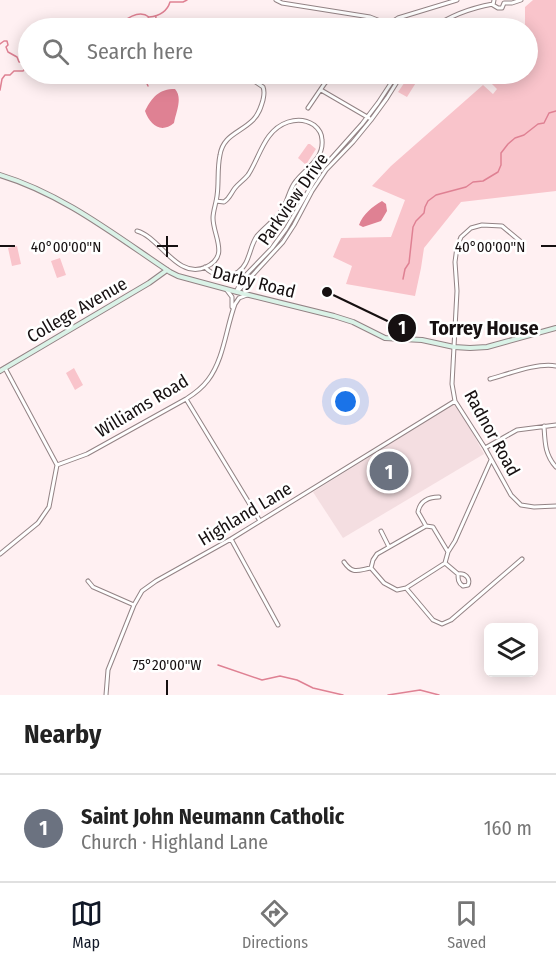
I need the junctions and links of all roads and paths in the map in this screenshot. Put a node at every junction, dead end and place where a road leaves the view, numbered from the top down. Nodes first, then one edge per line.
1 (276, 0) edge
2 (457, 0) edge
3 (521, 0) edge
4 (504, 1) edge
5 (493, 2) edge
6 (373, 18) edge
7 (398, 18) edge
8 (448, 18) edge
9 (259, 84) edge
10 (327, 84) edge
11 (391, 84) edge
12 (396, 84) edge
13 (321, 90) junction
14 (308, 108) dead end
15 (369, 118) junction
16 (0, 175) edge
17 (216, 201) junction
18 (137, 231) dead end
19 (520, 241) dead end
20 (205, 267) junction
21 (167, 270) junction
22 (226, 289) junction
23 (237, 292) junction
24 (247, 295) junction
25 (231, 315) junction
26 (556, 328) edge
27 (454, 347) junction
28 (556, 366) edge
29 (5, 368) junction
30 (0, 371) edge
31 (490, 379) dead end
32 (186, 399) junction
33 (455, 401) junction
34 (556, 425) edge
35 (544, 426) junction
36 (485, 448) junction
37 (491, 460) junction
38 (57, 465) junction
39 (556, 467) edge
40 (439, 497) dead end
41 (556, 506) edge
42 (260, 521) junction
43 (426, 526) junction
44 (381, 531) dead end
45 (231, 539) junction
46 (389, 547) junction
47 (448, 552) junction
48 (0, 554) edge
49 (522, 559) dead end
50 (344, 562) dead end
51 (446, 563) junction
52 (371, 568) junction
53 (458, 574) junction
54 (88, 581) dead end
55 (406, 588) junction
56 (134, 605) junction
57 (278, 625) dead end
58 (106, 695) edge

1 - 6 street
2 - 7 street
3 - 4 street
4 - 5 street
5 - 8 street
9 - 17 street
10 - 13 street
11 - 15 street, Parkview Drive
12 - 15 street, Parkview Drive
13 - 14 street
13 - 15 street
15 - 23 street, Parkview Drive
16 - 21 main road, Darby Road
17 - 20 street
17 - 20 street
18 - 20 street
19 - 27 street, Radnor Road
21 - 22 main road, Darby Road
21 - 29 main road, College Avenue
22 - 23 main road, Darby Road
22 - 25 street, Williams Road
23 - 24 main road, Darby Road
24 - 25 street, Williams Road
24 - 27 main road, Darby Road
25 - 32 street, Williams Road
26 - 27 main road, Darby Road
27 - 33 street, Radnor Road
28 - 31 street
29 - 30 main road, College Avenue
29 - 38 street
32 - 38 street, Williams Road
32 - 42 street
33 - 36 street, Radnor Road
33 - 42 street, Highland Lane
34 - 35 street
35 - 36 street
35 - 39 street
36 - 37 street, Radnor Road
37 - 41 street, Radnor Road
37 - 47 street
38 - 48 street
40 - 43 street
42 - 45 street, Highland Lane
43 - 46 street
43 - 47 street
44 - 46 street
45 - 56 street, Highland Lane
45 - 57 street
46 - 52 street
47 - 51 street
49 - 55 street
50 - 52 street
51 - 53 street
51 - 55 street
52 - 55 street
53 - 53 street
54 - 56 street
56 - 58 street, Highland Lane

